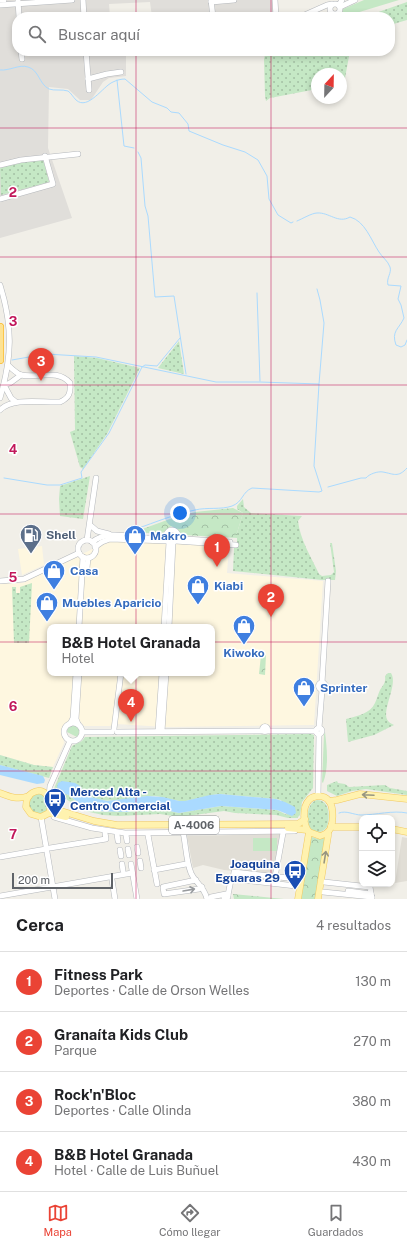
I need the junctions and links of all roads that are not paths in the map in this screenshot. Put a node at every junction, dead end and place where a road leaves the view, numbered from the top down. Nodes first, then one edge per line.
1 (0, 0) edge
2 (4, 0) edge
3 (72, 0) edge
4 (83, 0) edge
5 (234, 0) edge
6 (275, 0) edge
7 (355, 0) edge
8 (46, 1) edge
9 (211, 1) edge
10 (18, 2) edge
11 (335, 3) edge
12 (0, 5) edge
13 (19, 12) edge
14 (84, 12) edge
15 (212, 12) edge
16 (276, 12) edge
17 (312, 12) edge
18 (86, 56) edge
19 (121, 72) dead end
20 (88, 79) junction
21 (89, 90) dead end
22 (78, 154) dead end
23 (44, 156) junction
24 (0, 165) edge
25 (0, 199) edge
26 (0, 285) edge
27 (0, 326) edge
28 (0, 360) edge
29 (8, 365) junction
30 (21, 375) junction
31 (4, 385) junction
32 (0, 398) edge
33 (16, 402) junction
34 (0, 410) edge
35 (96, 478) dead end
36 (90, 525) junction
37 (112, 535) junction
38 (166, 535) junction
39 (178, 536) junction
40 (172, 542) junction
41 (92, 543) junction
42 (78, 553) junction
43 (86, 558) junction
44 (0, 581) edge
45 (328, 581) dead end
46 (79, 624) edge
47 (83, 624) edge
48 (164, 624) edge
49 (168, 624) edge
50 (76, 676) edge
51 (80, 676) edge
52 (121, 676) edge
53 (162, 676) edge
54 (166, 676) edge
55 (70, 724) junction
56 (78, 724) junction
57 (114, 731) junction
58 (318, 731) junction
59 (82, 732) junction
60 (160, 732) junction
61 (70, 741) junction
62 (50, 786) junction
63 (43, 792) junction
64 (0, 793) edge
65 (29, 796) junction
66 (318, 796) junction
67 (0, 797) edge
68 (407, 799) edge
69 (51, 800) junction
70 (329, 801) junction
71 (26, 807) junction
72 (45, 815) junction
73 (305, 819) junction
74 (359, 827) edge
75 (330, 829) junction
76 (307, 830) junction
77 (359, 830) edge
78 (395, 830) edge
79 (183, 832) junction
80 (395, 832) edge
81 (105, 833) dead end
82 (283, 833) dead end
83 (407, 833) edge
84 (117, 834) dead end
85 (148, 835) dead end
86 (126, 839) dead end
87 (136, 841) dead end
88 (48, 848) junction
89 (0, 857) edge
90 (186, 864) dead end
91 (141, 868) dead end
92 (154, 870) junction
93 (123, 871) dead end
94 (132, 873) junction
95 (275, 877) junction
96 (297, 879) dead end
97 (112, 880) dead end
98 (196, 880) junction
99 (231, 880) dead end
100 (324, 882) dead end
101 (157, 884) dead end
102 (53, 886) junction
103 (296, 886) dead end
104 (202, 887) junction
105 (323, 891) dead end
106 (0, 896) edge
107 (226, 897) edge
108 (372, 897) edge
109 (55, 899) edge
110 (115, 899) edge
111 (137, 899) edge
112 (207, 899) edge
113 (210, 899) edge
114 (298, 899) edge
115 (318, 899) edge

1 - 2 street
3 - 8 street
4 - 14 street
5 - 9 street
6 - 16 street
7 - 11 street
8 - 10 street
9 - 15 street
10 - 12 street
10 - 13 street
11 - 17 street
18 - 20 street
19 - 20 street
20 - 21 street
22 - 23 street
23 - 24 street
23 - 25 street
26 - 29 street
27 - 28 highway
29 - 30 street
29 - 31 street
30 - 31 street
30 - 33 street
31 - 32 street
31 - 33 street
33 - 34 street
35 - 36 street
36 - 37 street
36 - 41 street
37 - 38 street
37 - 41 street
38 - 39 street
38 - 40 street
39 - 40 street
39 - 40 street
40 - 41 street
40 - 48 street
40 - 49 street
41 - 42 street
41 - 43 street
42 - 43 street
42 - 44 street
43 - 46 street
43 - 47 street
45 - 58 street
50 - 55 street
51 - 56 street
52 - 57 street
53 - 60 street
54 - 60 street
55 - 56 street
55 - 61 street
56 - 59 street
57 - 59 street
57 - 60 street
58 - 60 street
58 - 66 street
59 - 61 street
61 - 62 street
62 - 63 street
62 - 69 street
63 - 65 main road
63 - 69 main road, A-4006
64 - 65 main road
65 - 71 main road
66 - 70 main road
66 - 73 main road
67 - 71 main road, A-4006
68 -> 70 main road
69 - 72 main road
69 - 73 main road, A-4006
70 - 75 main road
71 - 72 main road, A-4006
72 - 76 main road, A-4006
72 - 79 street
72 - 88 street
73 - 76 main road
74 - 75 main road, A-4006
75 - 76 main road, A-4006
75 - 77 street
115 -> 75 main road
76 - 79 street
76 - 114 main road
78 - 83 main road
79 - 98 street
80 - 83 street
81 - 88 street
82 - 95 street
84 - 93 street
85 - 92 street
86 - 94 street
87 - 91 street
88 - 89 street
88 - 102 street
90 - 92 street
92 - 101 street
94 - 102 street
94 - 111 street
95 - 96 street
95 - 103 street
97 - 110 street
98 - 104 street
98 -> 104 street
99 - 107 street
100 - 108 street
102 - 106 street
102 - 109 street
104 - 112 street
105 - 108 street
107 - 113 street

